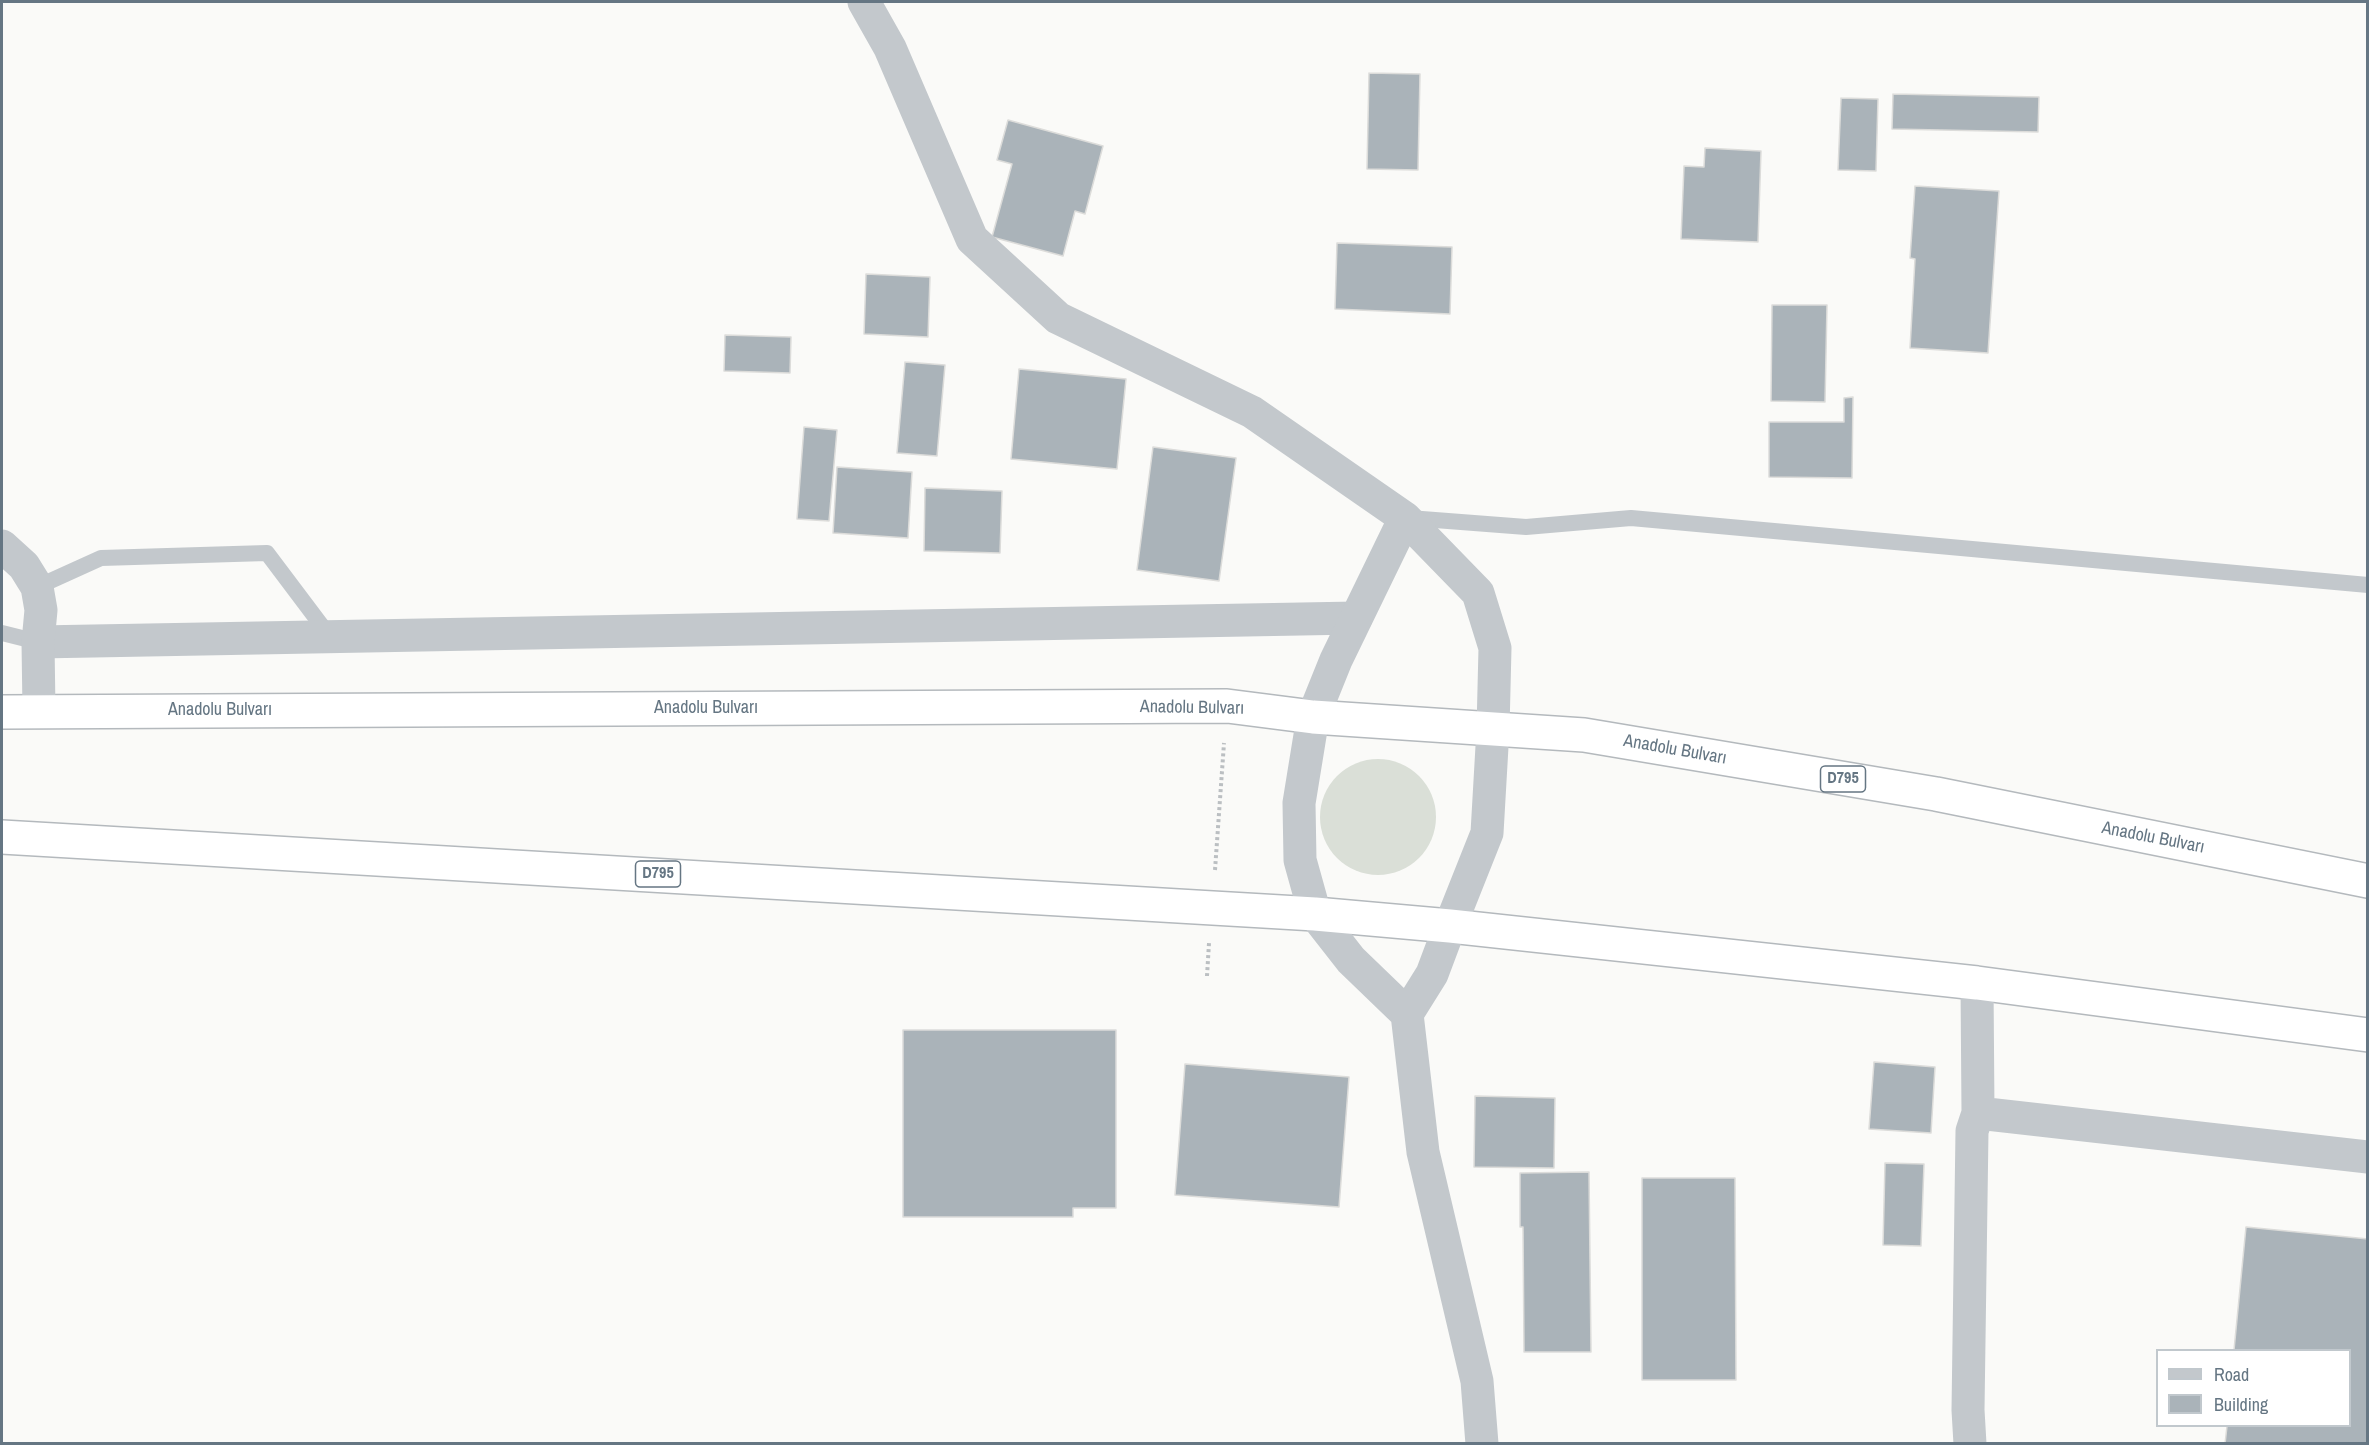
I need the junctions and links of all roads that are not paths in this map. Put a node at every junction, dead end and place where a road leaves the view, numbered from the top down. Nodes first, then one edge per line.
1 (864, 2) edge
2 (1405, 518) junction
3 (2, 546) edge
4 (2367, 585) edge
5 (37, 587) junction
6 (1356, 618) junction
7 (2, 633) edge
8 (331, 638) junction
9 (38, 642) junction
10 (2, 711) edge
11 (39, 711) junction
12 (1312, 717) junction
13 (1494, 729) junction
14 (2, 837) edge
15 (2367, 881) edge
16 (1315, 914) junction
17 (1450, 926) junction
18 (1977, 983) junction
19 (1407, 1014) junction
20 (2367, 1035) edge
21 (1978, 1113) junction
22 (2367, 1157) edge
23 (1482, 1443) edge
24 (1970, 1443) edge

1 - 2 street
2 - 4 lane
2 - 6 street
2 - 13 street
3 - 5 street
5 - 8 lane
5 - 9 street
6 - 8 street
6 - 12 street
7 - 9 lane
8 - 9 street
9 - 11 street
10 - 11 highway, Anadolu Bulvarı / D795
11 - 12 highway, Anadolu Bulvarı / D795
12 - 13 highway, Anadolu Bulvarı / D795
12 - 16 street
13 - 15 highway, Anadolu Bulvarı / D795
13 - 17 street
14 - 16 highway, D795
16 - 17 highway, D795
16 - 19 street
17 - 18 highway, D795
17 - 19 street
18 - 20 highway, D795
18 - 21 street
19 - 23 street
21 - 22 street
21 - 24 street

